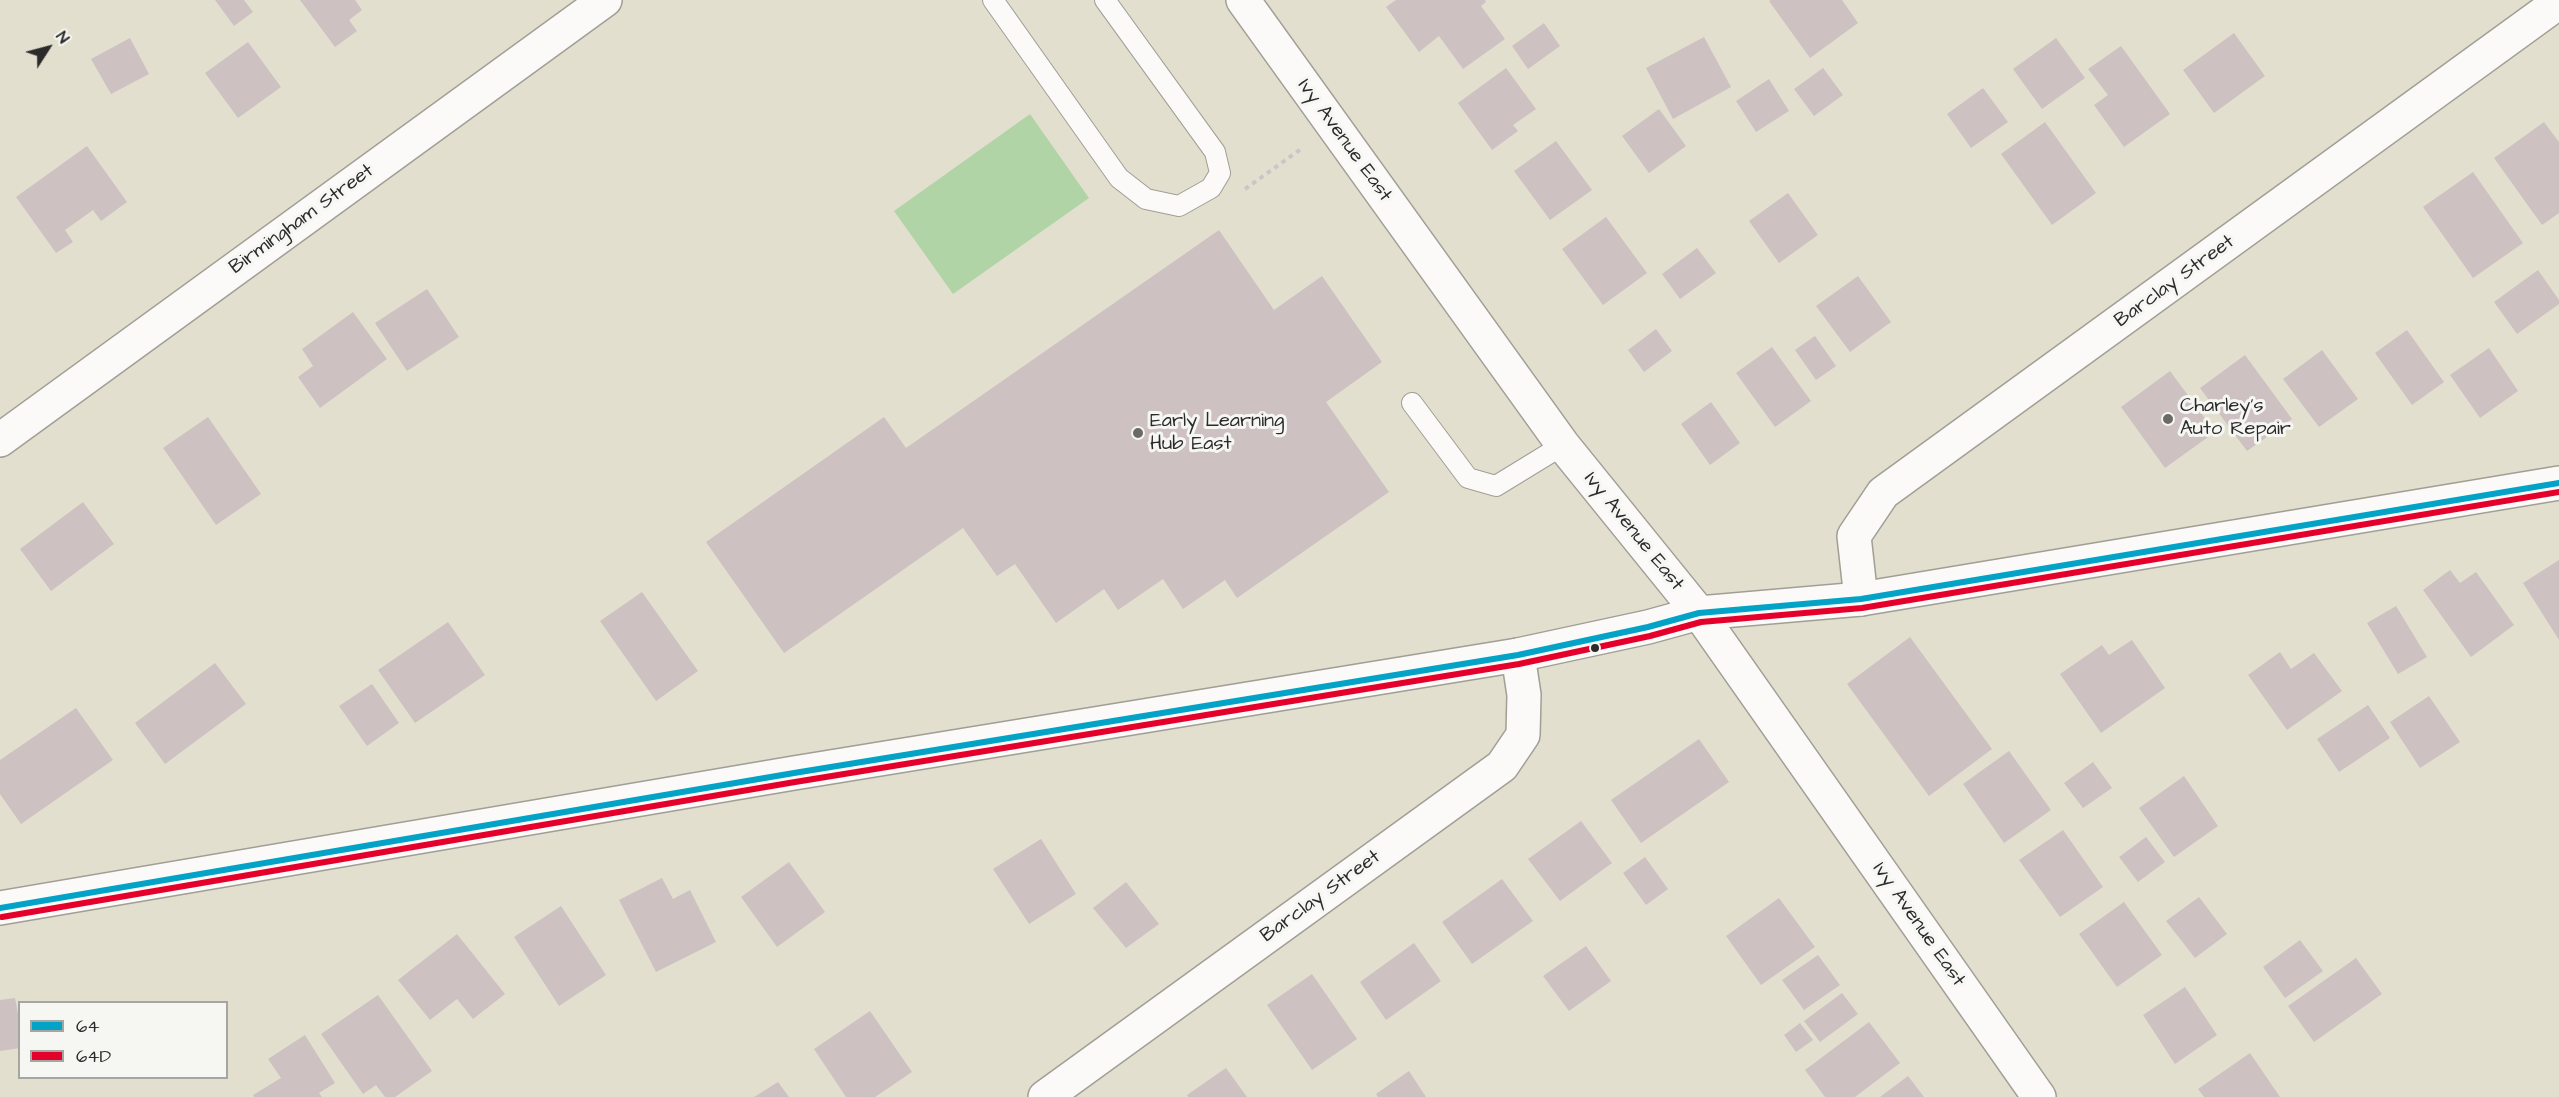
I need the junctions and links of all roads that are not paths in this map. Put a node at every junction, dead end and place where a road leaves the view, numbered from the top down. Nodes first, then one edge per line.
1 (605, 0) edge
2 (993, 0) edge
3 (1105, 0) edge
4 (1243, 0) edge
5 (2559, 2) edge
6 (1412, 403) dead end
7 (0, 440) edge
8 (1563, 445) junction
9 (2559, 483) edge
10 (1861, 599) junction
11 (1699, 614) junction
12 (1518, 655) junction
13 (0, 908) edge
14 (1045, 1097) edge
15 (2039, 1097) edge

1 - 7 street, Birmingham Street
2 - 3 lane
4 - 8 street, Ivy Avenue East
5 - 10 street, Barclay Street
6 - 8 lane
8 - 11 street, Ivy Avenue East
9 - 10 street
10 - 11 street
11 - 12 street
11 - 15 street, Ivy Avenue East
12 - 13 street
12 - 14 street, Barclay Street

